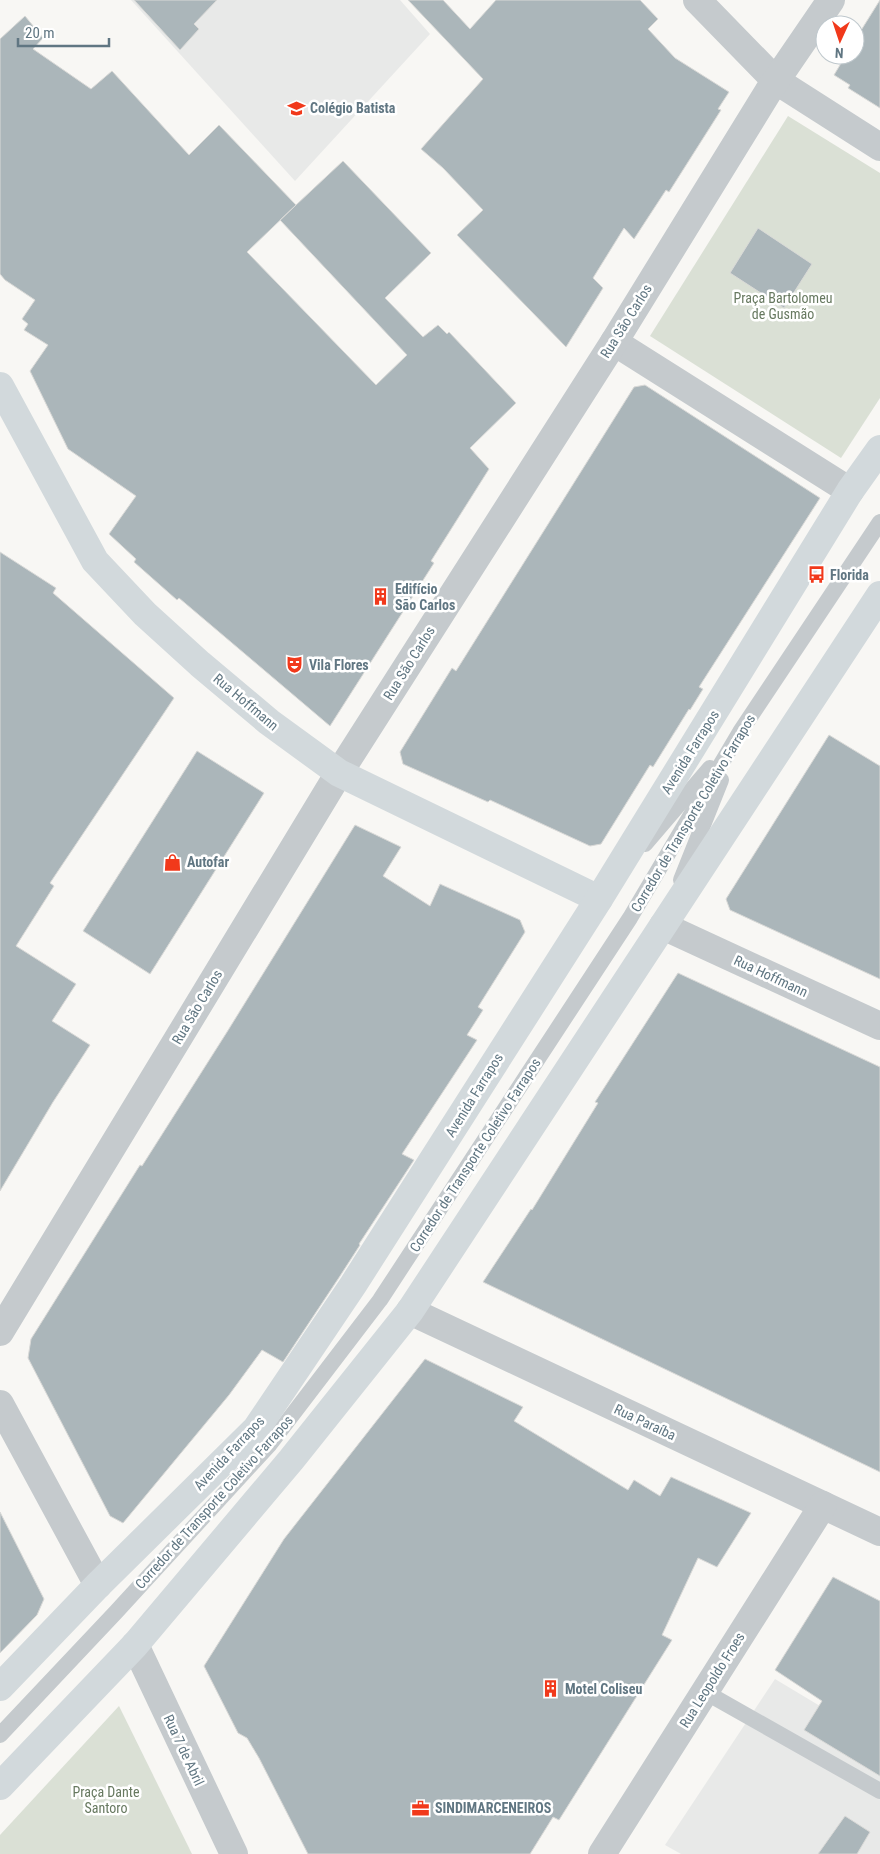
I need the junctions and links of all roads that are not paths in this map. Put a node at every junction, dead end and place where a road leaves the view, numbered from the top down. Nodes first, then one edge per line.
1 (697, 0) edge
2 (831, 0) edge
3 (775, 80) junction
4 (880, 147) edge
5 (614, 342) junction
6 (0, 386) edge
7 (880, 449) edge
8 (850, 492) junction
9 (880, 522) edge
10 (880, 595) edge
11 (740, 732) junction
12 (339, 773) junction
13 (599, 899) junction
14 (663, 926) junction
15 (880, 1026) edge
16 (410, 1311) junction
17 (0, 1332) edge
18 (0, 1404) edge
19 (822, 1505) junction
20 (880, 1532) edge
21 (98, 1585) junction
22 (135, 1645) junction
23 (0, 1687) edge
24 (704, 1692) junction
25 (0, 1735) edge
26 (0, 1786) edge
27 (880, 1792) edge
28 (234, 1854) edge
29 (602, 1854) edge

1 - 3 street
2 - 3 street, Rua São Carlos
3 - 4 street
3 - 5 street, Rua São Carlos
5 - 8 street
5 - 12 street, Rua São Carlos
6 - 12 main road, Rua Hoffmann
7 - 8 main road, Avenida Farrapos
8 - 13 main road, Avenida Farrapos
9 - 11 lane, Corredor de Transporte Coletivo Farrapos
10 - 14 main road
11 - 13 lane
11 - 14 lane
11 - 25 lane, Corredor de Transporte Coletivo Farrapos
12 - 13 main road, Rua Hoffmann
12 - 17 street, Rua São Carlos
13 - 21 main road, Avenida Farrapos
14 - 15 street, Rua Hoffmann
14 - 16 main road
16 - 19 street, Rua Paraíba
16 - 22 main road
18 - 21 street
19 - 20 street, Rua Paraíba
19 - 24 street, Rua Leopoldo Froes
21 - 23 main road, Avenida Farrapos
22 - 26 main road
22 - 28 street, Rua 7 de Abril
24 - 27 lane
24 - 29 street, Rua Leopoldo Froes

